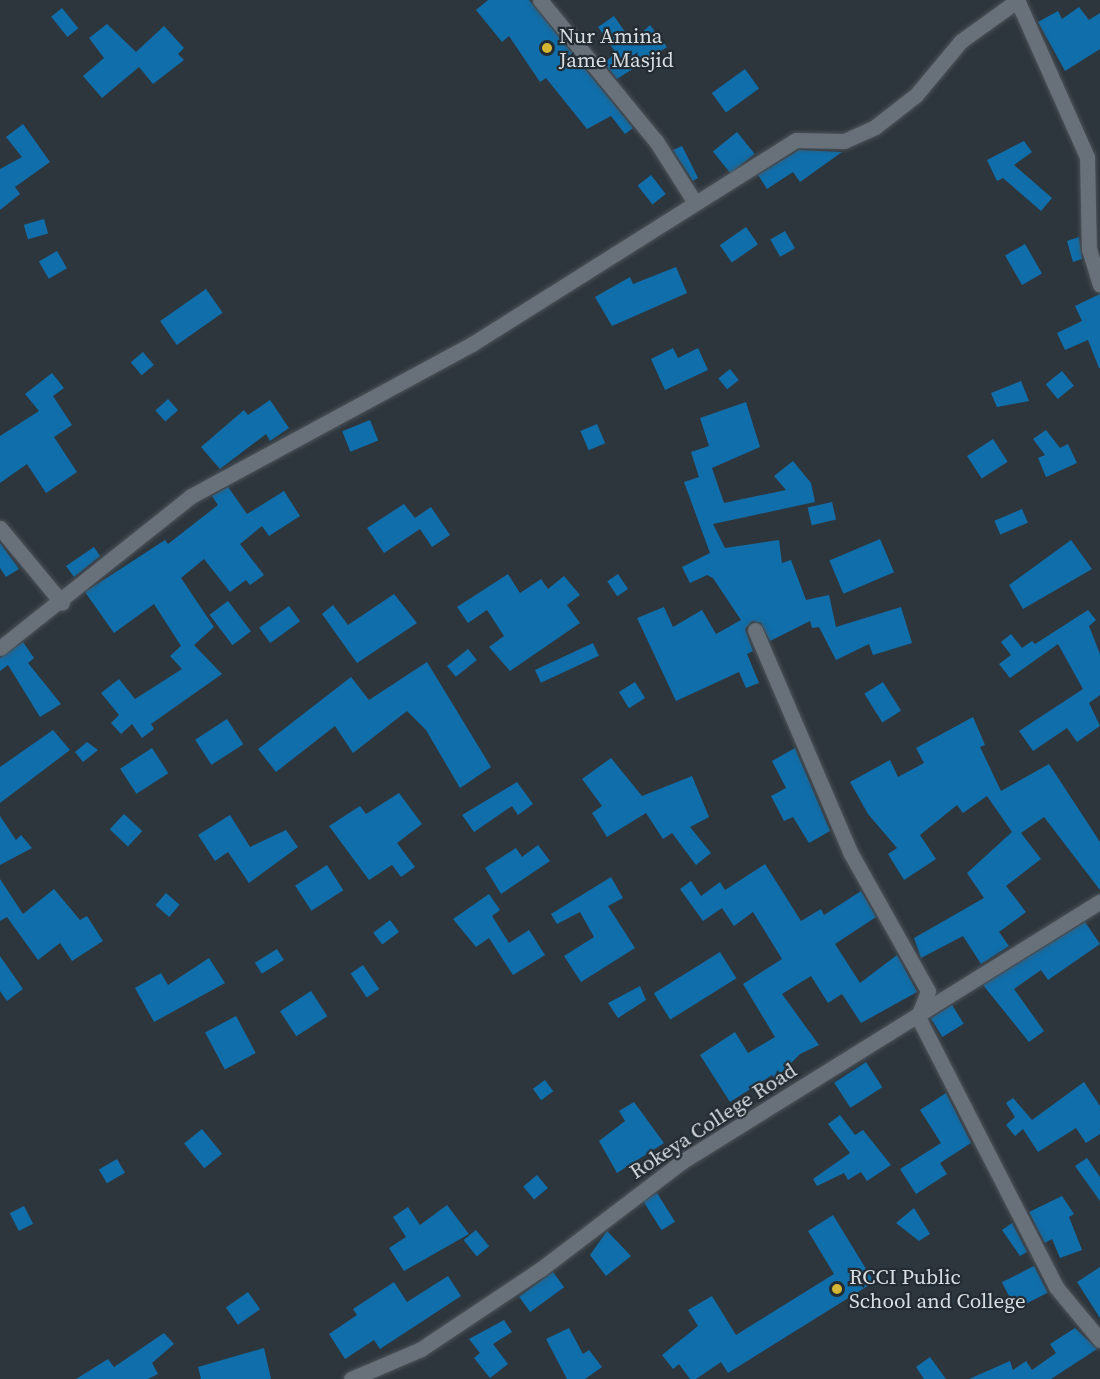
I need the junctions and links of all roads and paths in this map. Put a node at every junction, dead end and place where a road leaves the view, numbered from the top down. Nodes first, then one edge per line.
1 (540, 0) edge
2 (1018, 1) edge
3 (694, 201) junction
4 (1100, 284) edge
5 (0, 528) edge
6 (62, 603) junction
7 (755, 630) dead end
8 (0, 648) edge
9 (1100, 901) edge
10 (918, 1017) junction
11 (1100, 1340) edge
12 (351, 1379) edge

1 - 3 street
2 - 3 street
2 - 4 street
3 - 6 street
5 - 6 street
6 - 8 street
7 - 10 street
9 - 10 street, Rokeya College Road
10 - 11 street
10 - 12 street, Rokeya College Road

